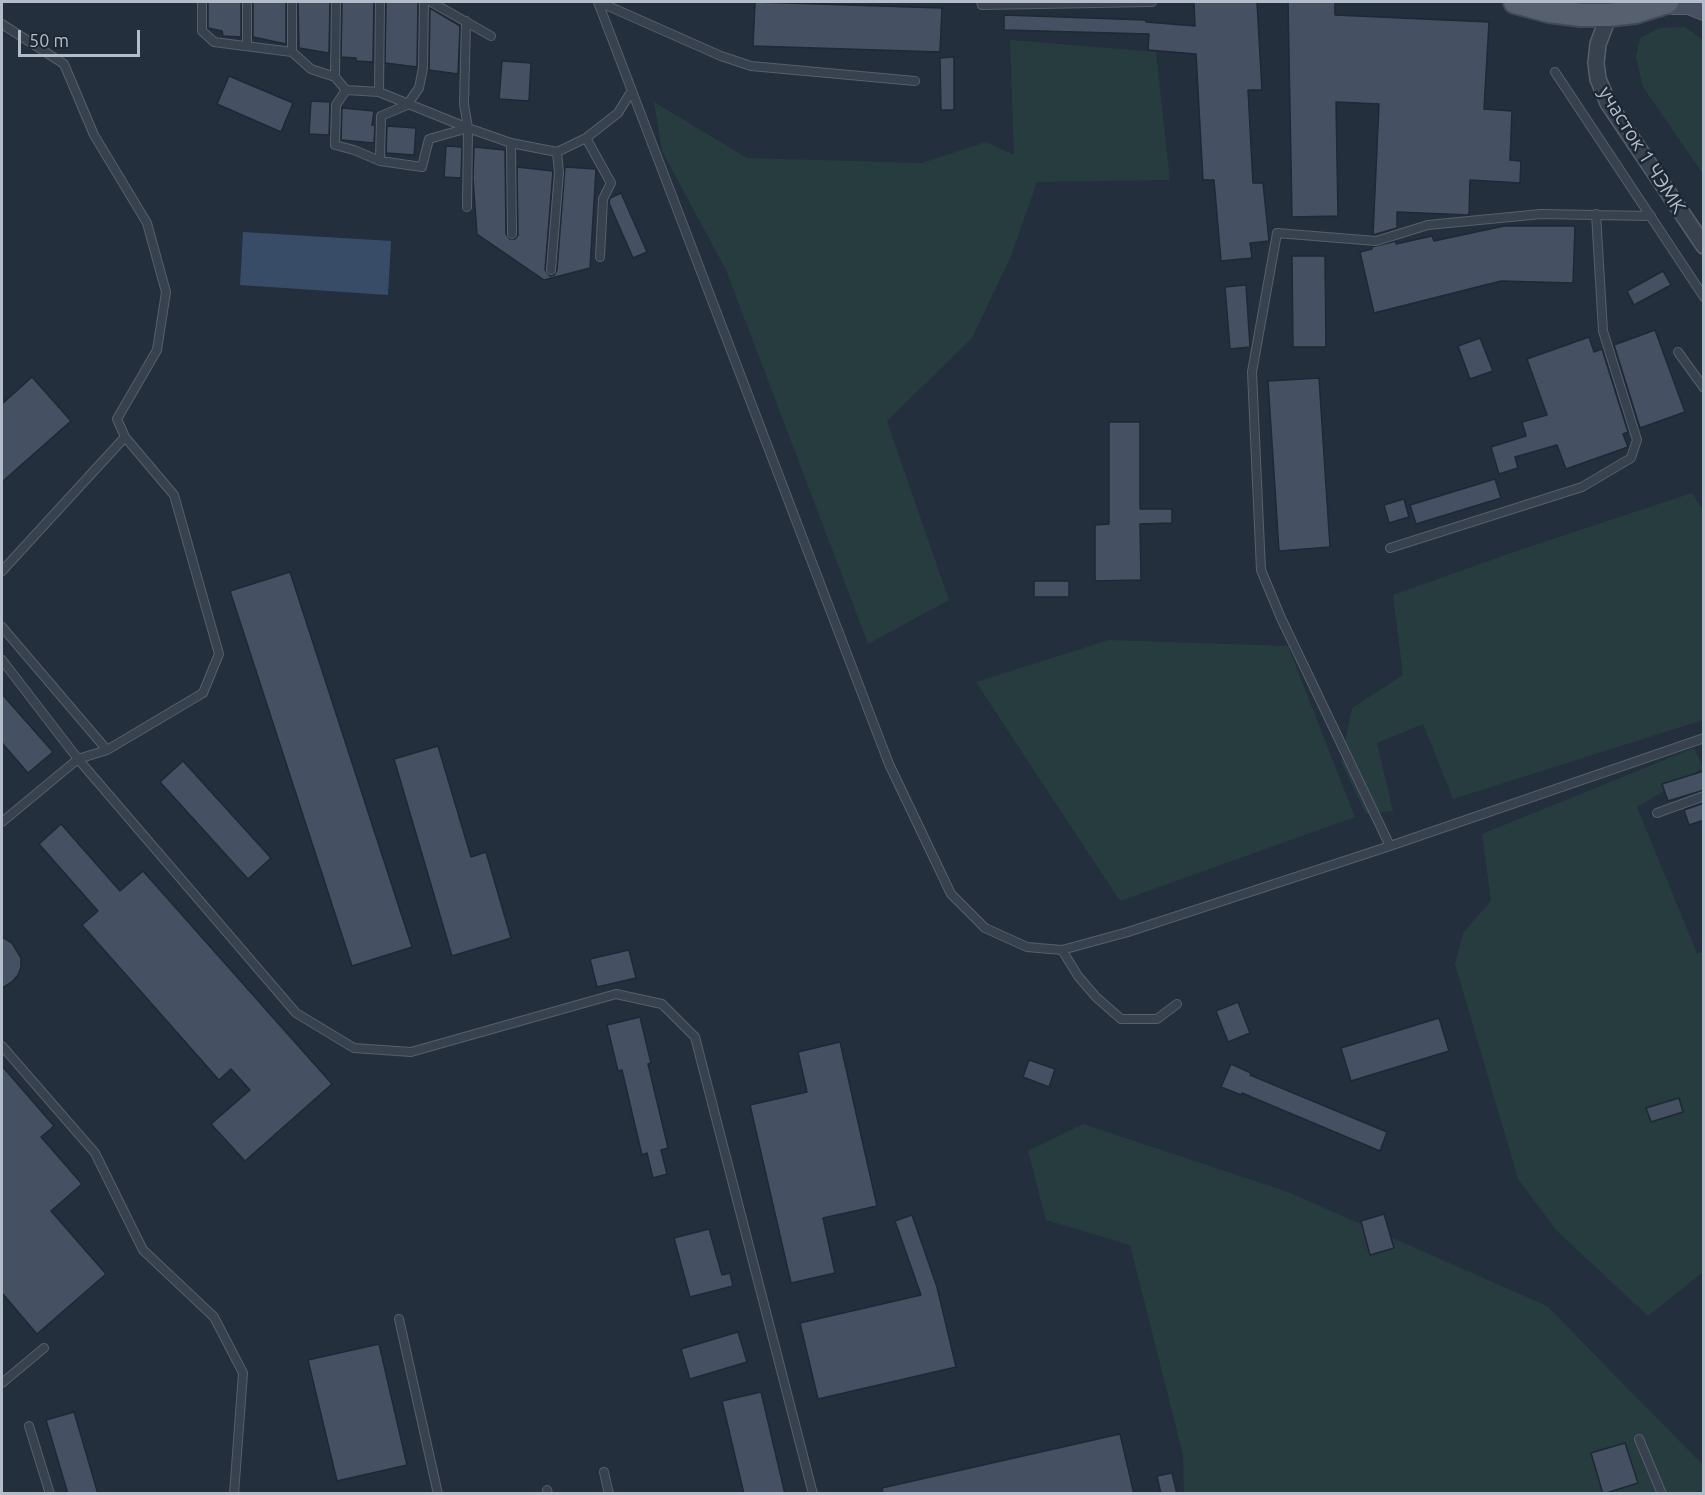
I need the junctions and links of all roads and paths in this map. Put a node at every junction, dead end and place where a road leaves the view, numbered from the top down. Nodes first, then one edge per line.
1 (202, 2) edge
2 (247, 2) edge
3 (292, 2) edge
4 (336, 2) edge
5 (380, 2) edge
6 (424, 2) edge
7 (431, 2) edge
8 (598, 2) edge
9 (981, 2) edge
10 (1152, 2) edge
11 (1515, 2) edge
12 (1664, 3) edge
13 (1704, 10) edge
14 (1609, 15) junction
15 (466, 21) junction
16 (2, 24) edge
17 (491, 36) dead end
18 (247, 45) junction
19 (292, 52) junction
20 (1554, 72) dead end
21 (335, 77) junction
22 (915, 81) dead end
23 (346, 90) junction
24 (379, 92) junction
25 (632, 92) junction
26 (407, 105) junction
27 (468, 128) junction
28 (586, 138) junction
29 (511, 142) junction
30 (557, 152) junction
31 (380, 161) junction
32 (467, 207) dead end
33 (1596, 214) junction
34 (1651, 216) junction
35 (512, 234) dead end
36 (1704, 246) edge
37 (600, 257) dead end
38 (551, 270) dead end
39 (1704, 297) edge
40 (1678, 352) dead end
41 (1704, 388) edge
42 (125, 437) junction
43 (1390, 548) dead end
44 (2, 571) edge
45 (2, 627) edge
46 (2, 660) edge
47 (1704, 738) edge
48 (107, 750) junction
49 (78, 759) junction
50 (1704, 796) edge
51 (1657, 813) dead end
52 (2, 822) edge
53 (1390, 846) junction
54 (1062, 950) junction
55 (1177, 1004) dead end
56 (2, 1046) edge
57 (399, 1319) dead end
58 (44, 1348) dead end
59 (2, 1383) edge
60 (29, 1426) dead end
61 (1639, 1439) dead end
62 (604, 1472) dead end
63 (50, 1494) edge
64 (234, 1494) edge
65 (438, 1494) edge
66 (609, 1494) edge
67 (813, 1494) edge
68 (1662, 1494) edge

1 - 18 lane
2 - 18 lane
3 - 19 lane
4 - 21 lane
5 - 24 lane
6 - 26 lane
7 - 15 lane
8 - 22 lane
8 - 25 lane
9 - 10 lane
11 - 14 main road
12 - 13 main road
12 - 14 main road
14 - 36 street, участок 1 ЧЭМК
15 - 17 lane
15 - 27 lane
16 - 42 lane
18 - 19 lane
19 - 21 lane
20 - 34 lane
21 - 23 lane
23 - 24 lane
23 - 31 lane
24 - 26 lane
25 - 28 lane
25 - 54 lane
26 - 27 lane
26 - 31 lane
27 - 29 lane
27 - 31 lane
27 - 32 lane
28 - 30 lane
28 - 37 lane
29 - 30 lane
29 - 35 lane
30 - 38 lane
33 - 34 lane
33 - 43 lane
33 - 53 lane
34 - 39 lane
40 - 41 lane
42 - 44 lane
42 - 48 lane
45 - 48 lane
46 - 49 lane
47 - 53 lane
48 - 49 lane
49 - 52 lane
49 - 67 lane
50 - 51 lane
53 - 54 lane
54 - 55 lane
56 - 64 lane
57 - 65 lane
58 - 59 lane
60 - 63 lane
61 - 68 lane
62 - 66 lane

